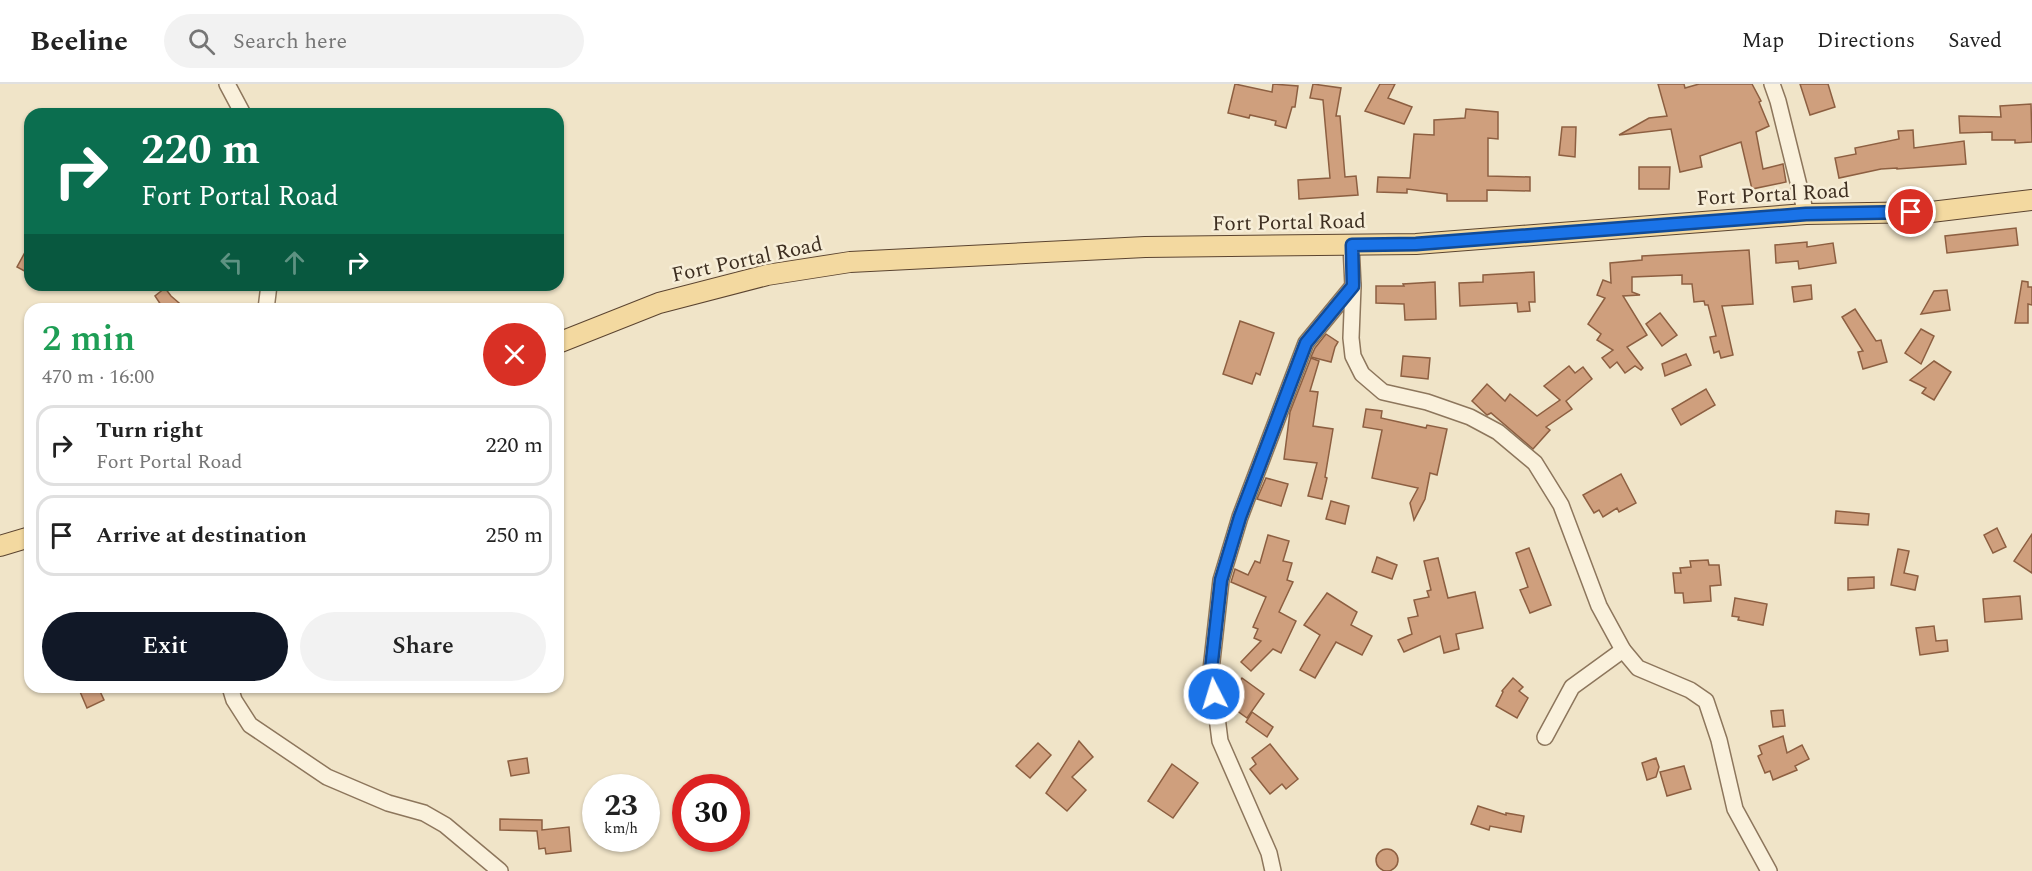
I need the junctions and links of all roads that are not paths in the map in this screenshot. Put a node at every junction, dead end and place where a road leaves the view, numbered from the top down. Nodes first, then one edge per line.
1 (227, 84) edge
2 (1772, 84) edge
3 (240, 108) edge
4 (2032, 200) edge
5 (1806, 214) junction
6 (1352, 245) junction
7 (1353, 286) junction
8 (564, 341) edge
9 (24, 539) edge
10 (0, 546) edge
11 (1623, 650) junction
12 (232, 693) edge
13 (1545, 737) dead end
14 (500, 871) edge
15 (1273, 871) edge
16 (1769, 871) edge

1 - 3 street
2 - 5 street
4 - 5 main road, Fort Portal Road
5 - 6 main road, Fort Portal Road
6 - 7 street
6 - 8 main road, Fort Portal Road
7 - 11 street
7 - 15 street
9 - 10 main road
11 - 13 street
11 - 16 street
12 - 14 street

